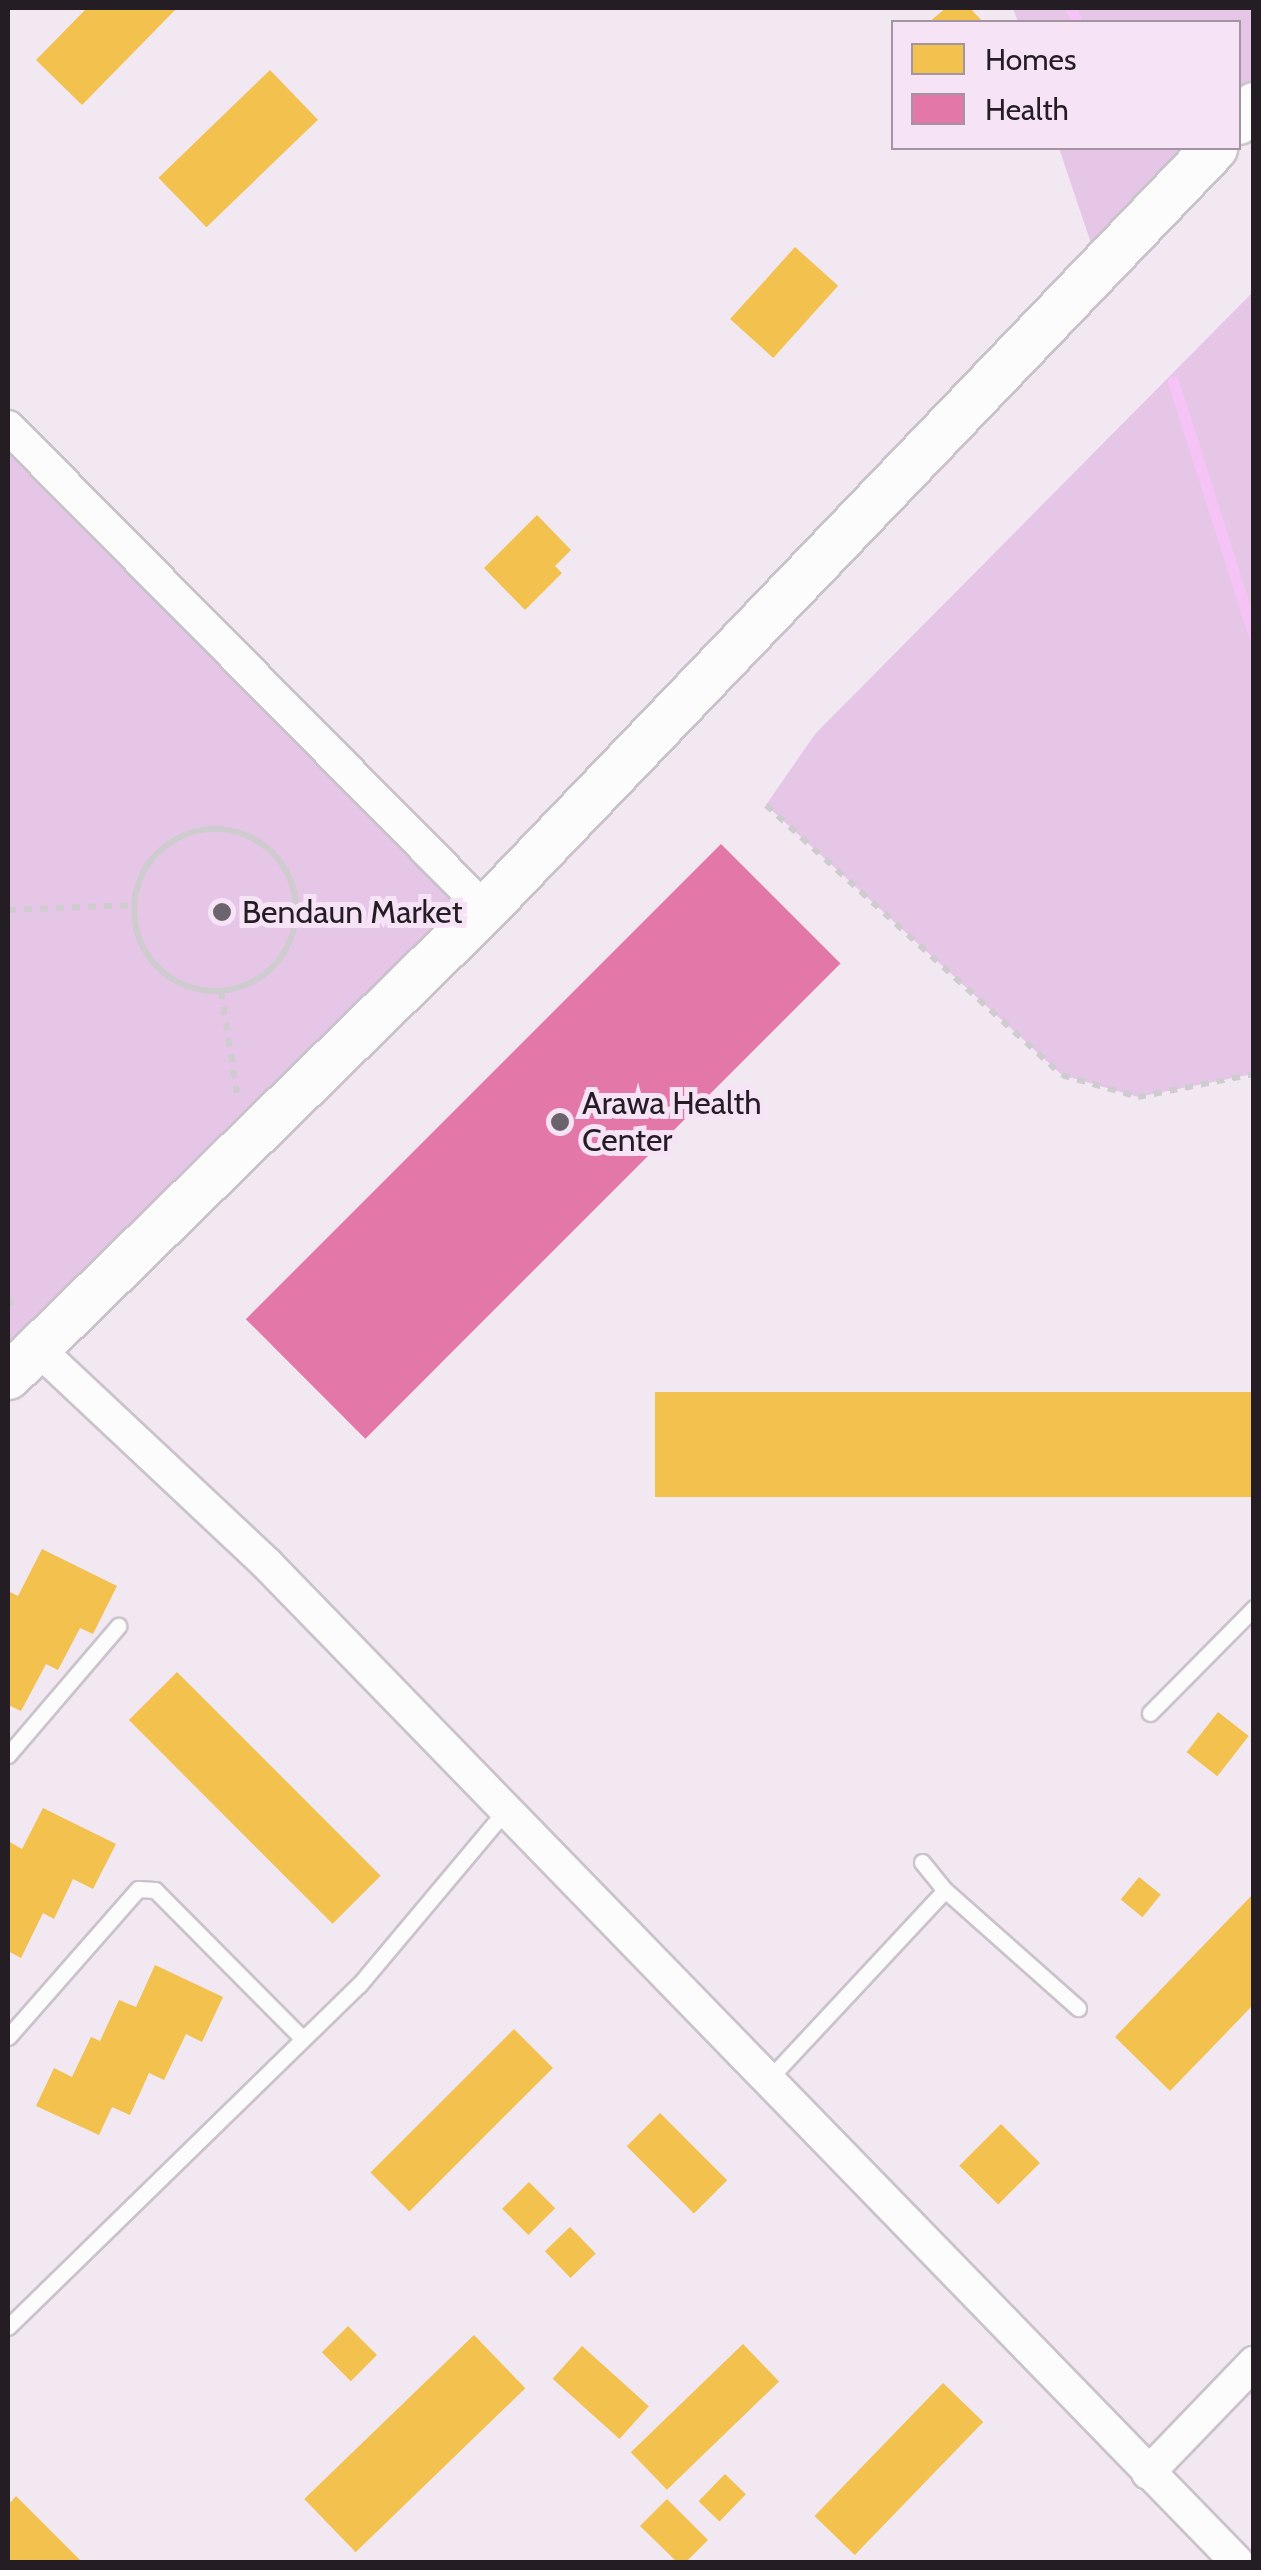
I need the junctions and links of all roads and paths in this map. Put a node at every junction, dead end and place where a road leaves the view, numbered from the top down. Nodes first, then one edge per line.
1 (1212, 150) edge
2 (8, 427) edge
3 (766, 805) dead end
4 (134, 904) junction
5 (8, 910) edge
6 (485, 910) junction
7 (221, 991) junction
8 (1254, 1074) edge
9 (245, 1144) junction
10 (22, 1362) edge
11 (1254, 1608) edge
12 (118, 1626) dead end
13 (1150, 1713) dead end
14 (8, 1755) edge
15 (505, 1811) junction
16 (922, 1862) dead end
17 (946, 1890) junction
18 (1078, 2008) dead end
19 (8, 2037) edge
20 (303, 2039) junction
21 (767, 2082) junction
22 (8, 2327) edge
23 (1254, 2363) edge
24 (1148, 2473) junction
25 (1236, 2562) edge

1 - 6 street
2 - 6 street
3 - 8 path
4 - 5 path
4 - 7 path
4 - 7 path
6 - 9 street
7 - 9 path
9 - 10 street
10 - 15 street
11 - 13 lane
12 - 14 lane
15 - 20 lane
15 - 21 street
16 - 17 lane
17 - 18 lane
17 - 21 lane
19 - 20 lane
20 - 22 lane
21 - 24 street
23 - 24 street
24 - 25 street

